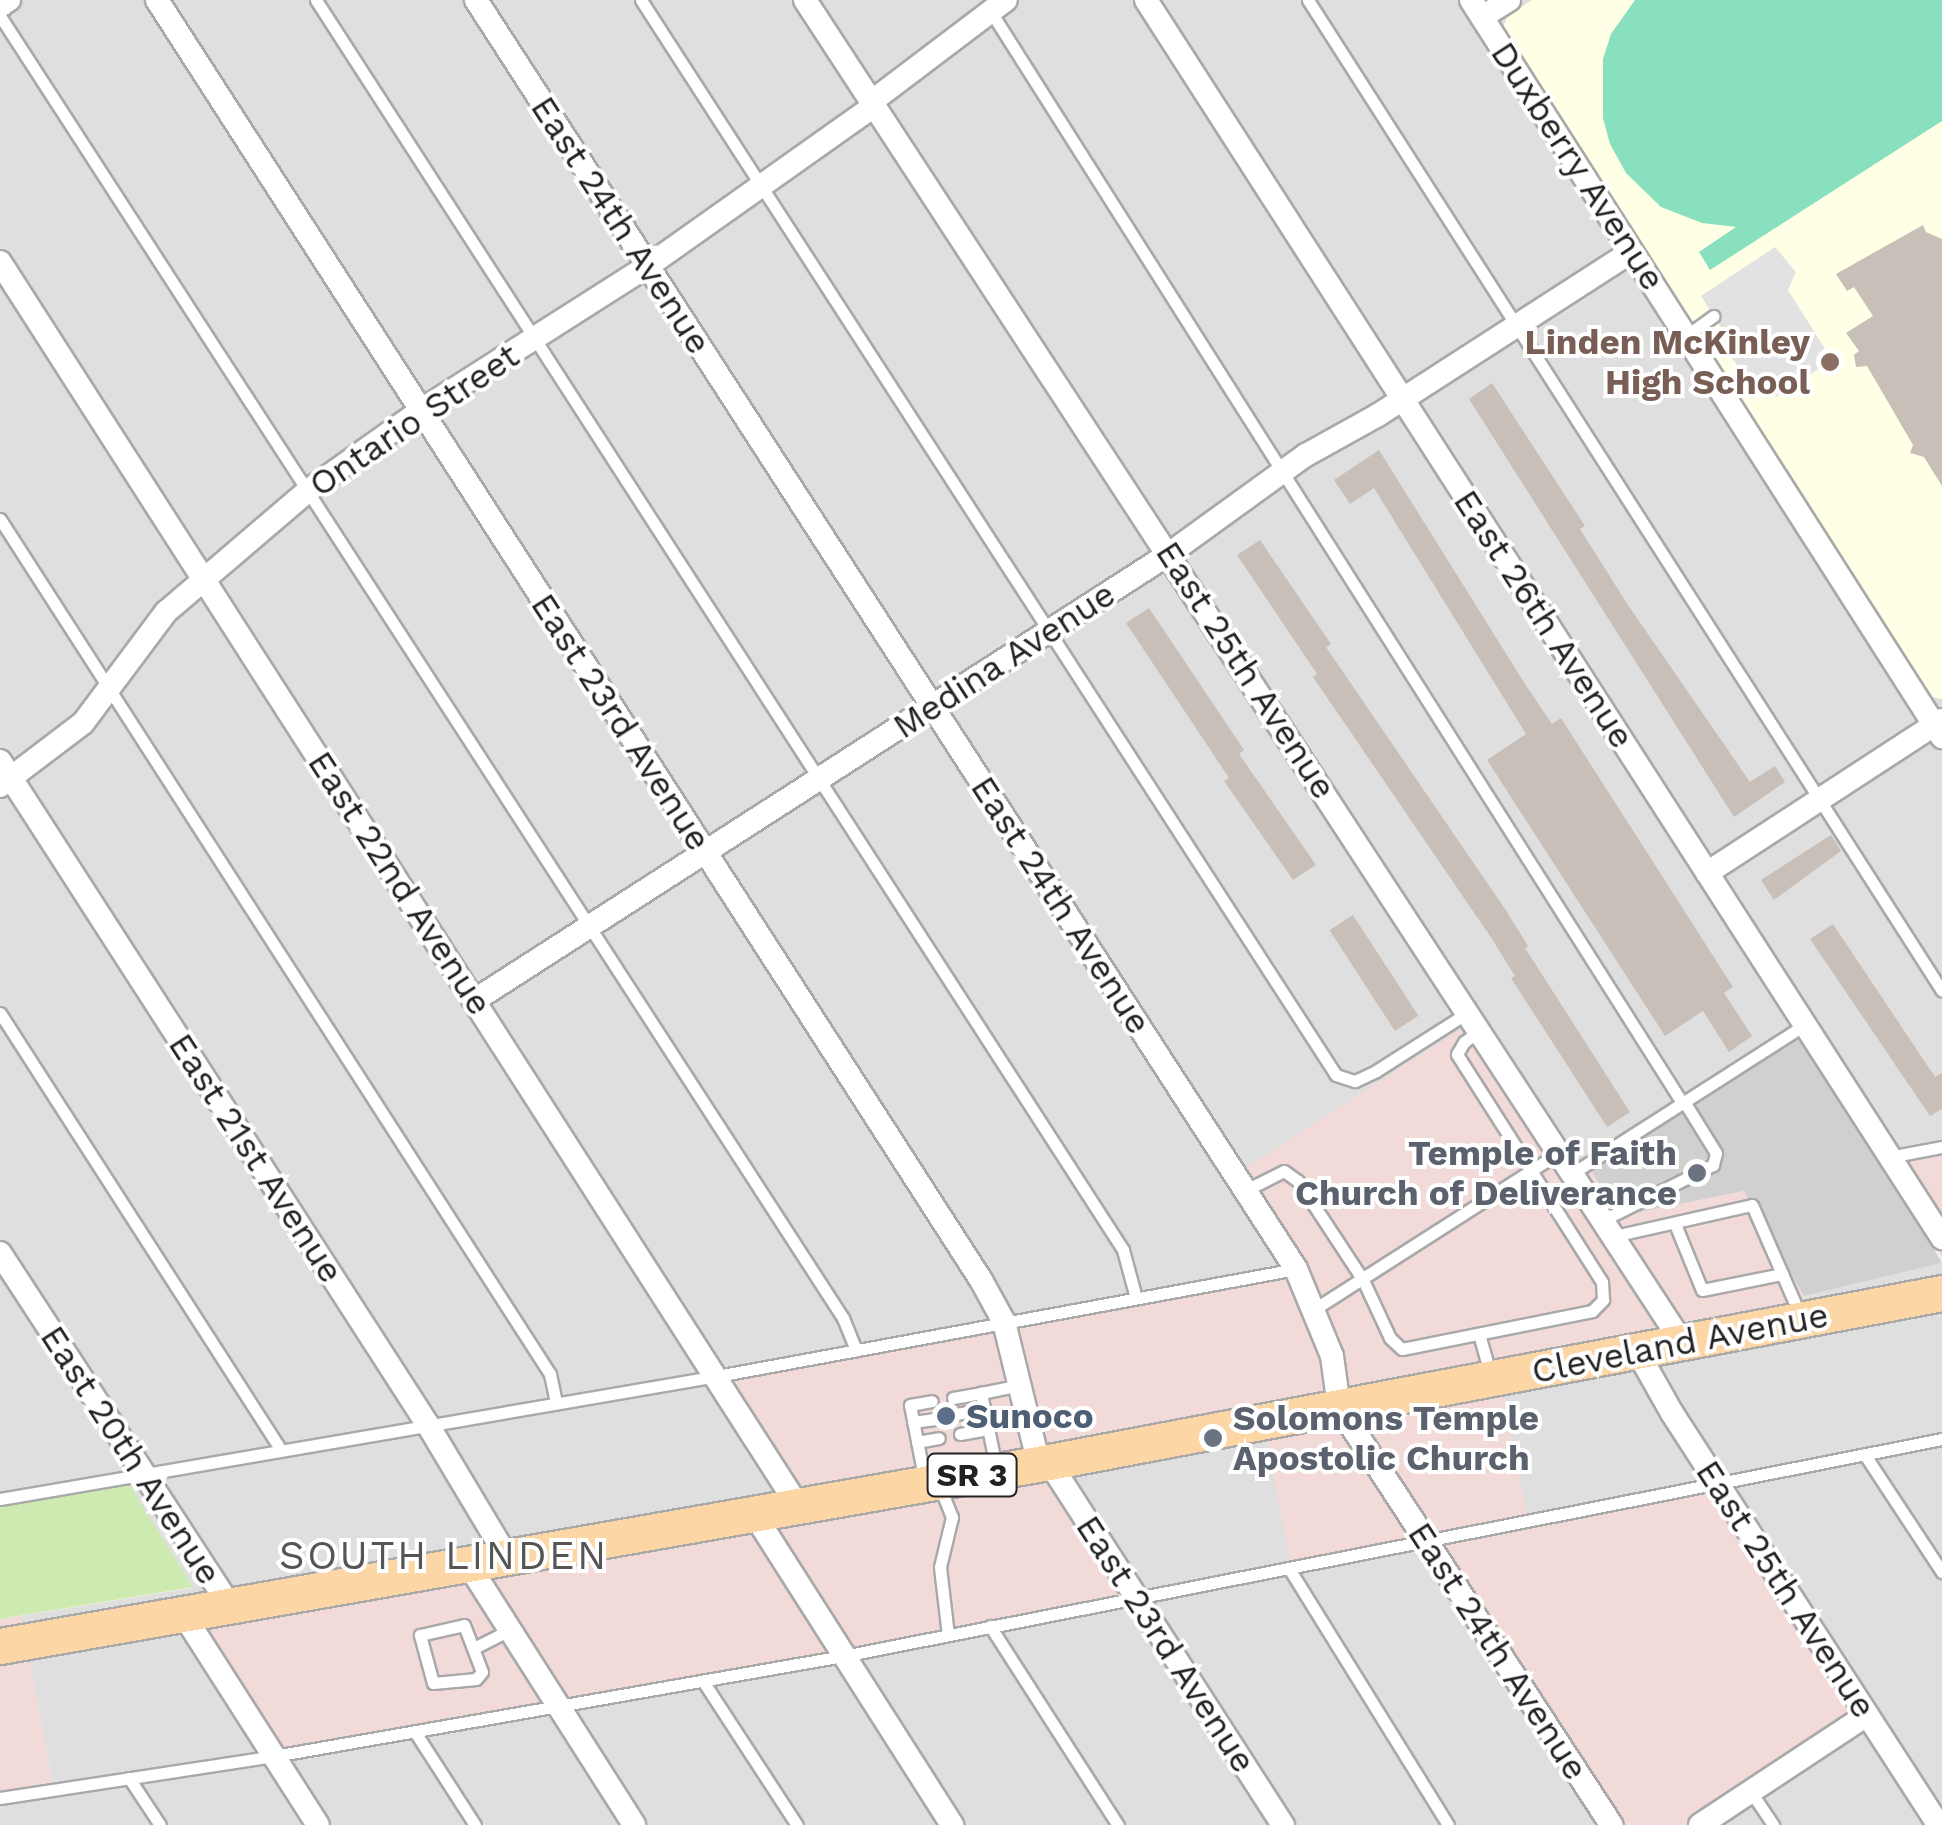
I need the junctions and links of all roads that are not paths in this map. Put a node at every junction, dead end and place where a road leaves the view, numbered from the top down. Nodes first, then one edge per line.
1 (9, 0) edge
2 (157, 0) edge
3 (316, 0) edge
4 (476, 0) edge
5 (641, 0) edge
6 (806, 0) edge
7 (1146, 0) edge
8 (1308, 0) edge
9 (1508, 0) edge
10 (1000, 4) edge
11 (0, 6) edge
12 (1477, 8) edge
13 (0, 16) edge
14 (872, 104) junction
15 (762, 186) junction
16 (1632, 252) junction
17 (0, 262) edge
18 (648, 266) junction
19 (1714, 316) dead end
20 (1514, 327) junction
21 (1686, 336) junction
22 (534, 338) junction
23 (1402, 399) junction
24 (420, 411) junction
25 (1282, 473) junction
26 (308, 490) junction
27 (0, 519) edge
28 (1169, 554) junction
29 (203, 579) junction
30 (1049, 631) junction
31 (109, 687) junction
32 (932, 705) junction
33 (1939, 727) edge
34 (4, 776) edge
35 (819, 780) junction
36 (1822, 798) junction
37 (704, 853) junction
38 (1708, 873) junction
39 (587, 927) junction
40 (1942, 991) edge
41 (475, 1000) junction
42 (0, 1012) edge
43 (1475, 1021) junction
44 (1804, 1024) junction
45 (1684, 1103) junction
46 (1942, 1147) edge
47 (1560, 1152) junction
48 (1888, 1157) junction
49 (1532, 1171) junction
50 (1573, 1172) junction
51 (1246, 1190) junction
52 (1675, 1224) junction
53 (1609, 1228) junction
54 (1942, 1238) edge
55 (0, 1253) edge
56 (1296, 1269) junction
57 (1782, 1274) junction
58 (1362, 1280) junction
59 (1942, 1293) edge
60 (1136, 1298) junction
61 (1313, 1310) junction
62 (1802, 1320) junction
63 (1004, 1322) junction
64 (1479, 1334) junction
65 (1682, 1342) junction
66 (856, 1350) junction
67 (1638, 1351) junction
68 (717, 1376) junction
69 (1492, 1378) junction
70 (1021, 1385) junction
71 (981, 1393) junction
72 (953, 1398) dead end
73 (932, 1402) dead end
74 (556, 1403) junction
75 (1340, 1407) junction
76 (984, 1409) junction
77 (956, 1414) dead end
78 (936, 1418) dead end
79 (913, 1422) junction
80 (428, 1424) junction
81 (988, 1429) junction
82 (960, 1434) dead end
83 (939, 1438) dead end
84 (1942, 1439) edge
85 (917, 1442) junction
86 (280, 1450) junction
87 (1866, 1454) junction
88 (1044, 1463) junction
89 (996, 1471) junction
90 (142, 1474) junction
91 (932, 1482) junction
92 (1719, 1484) junction
93 (0, 1499) edge
94 (798, 1506) junction
95 (754, 1514) junction
96 (1426, 1538) junction
97 (507, 1557) junction
98 (468, 1564) junction
99 (1290, 1570) junction
100 (1942, 1572) edge
101 (1134, 1596) junction
102 (230, 1606) junction
103 (183, 1614) junction
104 (990, 1626) junction
105 (509, 1630) junction
106 (948, 1635) junction
107 (0, 1646) edge
108 (474, 1648) junction
109 (843, 1656) junction
110 (703, 1681) junction
111 (558, 1707) junction
112 (1867, 1715) junction
113 (415, 1732) junction
114 (274, 1756) junction
115 (129, 1778) junction
116 (1751, 1792) junction
117 (0, 1798) edge
118 (160, 1825) edge
119 (318, 1825) edge
120 (475, 1825) edge
121 (634, 1825) edge
122 (797, 1825) edge
123 (952, 1825) edge
124 (1118, 1825) edge
125 (1283, 1825) edge
126 (1448, 1825) edge
127 (1611, 1825) edge
128 (1700, 1825) edge
129 (1773, 1825) edge
130 (1940, 1825) edge

1 - 11 street
2 - 24 street, East 23rd Avenue
3 - 22 lane
4 - 18 street, East 24th Avenue
5 - 15 lane
6 - 14 street, East 25th Avenue
7 - 23 street, East 26th Avenue
8 - 20 lane
9 - 12 street
10 - 14 street, Ontario Street
10 - 25 lane
12 - 16 street, Duxberry Avenue
13 - 26 lane
14 - 15 street, Ontario Street
14 - 28 street, East 25th Avenue
15 - 18 street, Ontario Street
15 - 30 lane
16 - 20 street, Medina Avenue
16 - 21 street, Duxberry Avenue
17 - 29 street, East 22nd Avenue
18 - 22 street, Ontario Street
18 - 32 street, East 24th Avenue
19 - 21 lane
20 - 23 street, Medina Avenue
20 - 36 lane
21 - 33 street, Duxberry Avenue
22 - 24 street, Ontario Street
22 - 35 lane
23 - 25 street, Medina Avenue
23 - 38 street, East 26th Avenue
24 - 26 street, Ontario Street
24 - 37 street, East 23rd Avenue
25 - 28 street, Medina Avenue
25 - 45 lane
26 - 29 street, Ontario Street
26 - 39 lane
27 - 31 lane
28 - 30 street, Medina Avenue
28 - 43 street, East 25th Avenue
29 - 31 street, Ontario Street
29 - 41 street, East 22nd Avenue
30 - 32 street, Medina Avenue
30 - 43 lane
31 - 34 street, Ontario Street
31 - 74 lane
32 - 35 street, Medina Avenue
32 - 51 street, East 24th Avenue
33 - 36 street
34 - 80 street, East 21st Avenue
35 - 37 street, Medina Avenue
35 - 60 lane
36 - 38 street
36 - 40 lane
37 - 39 street, Medina Avenue
37 - 63 street, East 23rd Avenue
38 - 44 street, East 26th Avenue
39 - 41 street, Medina Avenue
39 - 66 lane
41 - 68 street, East 22nd Avenue
42 - 86 lane
43 - 47 street, East 25th Avenue
43 - 49 lane
44 - 45 lane
44 - 48 street, East 26th Avenue
45 - 50 lane
45 - 53 lane
46 - 48 lane
47 - 49 lane
47 - 50 street, East 25th Avenue
48 - 54 street, East 26th Avenue
49 - 58 lane
49 - 64 lane
50 - 53 street, East 25th Avenue
51 - 56 street, East 24th Avenue
51 - 58 lane
52 - 53 lane
52 - 57 lane
52 - 57 lane
53 - 65 street, East 25th Avenue
55 - 90 street, East 20th Avenue
56 - 60 lane
56 - 61 street, East 24th Avenue
57 - 62 lane
58 - 61 lane
58 - 64 lane
59 - 62 main road, Cleveland Avenue / SR 3
60 - 63 lane
61 - 75 street, East 24th Avenue
62 - 65 main road, Cleveland Avenue / SR 3
63 - 66 lane
63 - 70 street, East 23rd Avenue
64 - 69 lane
65 - 67 main road, Cleveland Avenue / SR 3
66 - 68 lane
67 - 69 main road, Cleveland Avenue / SR 3
67 - 92 street, East 25th Avenue
68 - 74 lane
68 - 94 street, East 22nd Avenue
69 - 75 main road, Cleveland Avenue / SR 3
70 - 71 lane
70 - 88 street, East 23rd Avenue
71 - 72 lane
71 - 76 lane
73 - 79 lane
74 - 80 lane
75 - 88 main road, Cleveland Avenue / SR 3
75 - 96 street, East 24th Avenue
76 - 77 lane
76 - 81 lane
78 - 79 lane
79 - 85 lane
80 - 86 lane
80 - 97 street, East 21st Avenue
81 - 82 lane
81 - 89 lane
83 - 85 lane
84 - 87 lane
85 - 91 lane
86 - 90 lane
87 - 92 lane
87 - 100 lane
88 - 89 main road, Cleveland Avenue / SR 3
88 - 101 street, East 23rd Avenue
89 - 91 main road, Cleveland Avenue / SR 3
90 - 93 lane
90 - 102 street, East 20th Avenue
91 - 94 main road, Cleveland Avenue / SR 3
91 - 106 lane
92 - 96 lane
92 - 112 street, East 25th Avenue
94 - 95 main road, Cleveland Avenue / SR 3
95 - 97 main road, Cleveland Avenue / SR 3
95 - 109 street
96 - 99 lane
96 - 127 street, East 24th Avenue
97 - 98 main road, Cleveland Avenue / SR 3
98 - 102 main road, Cleveland Avenue / SR 3
98 - 105 street
99 - 101 lane
99 - 126 lane
101 - 104 lane
101 - 125 street, East 23rd Avenue
102 - 103 main road, Cleveland Avenue / SR 3
103 - 107 main road, Cleveland Avenue / SR 3
103 - 114 street, East 20th Avenue
104 - 106 lane
104 - 124 lane
105 - 108 lane
105 - 111 street
106 - 109 lane
108 - 108 lane
109 - 110 lane
109 - 123 street
110 - 111 lane
110 - 122 lane
111 - 113 lane
111 - 121 street
112 - 116 street
112 - 130 street, East 25th Avenue
113 - 114 lane
113 - 120 lane
114 - 115 lane
114 - 119 street, East 20th Avenue
115 - 117 lane
115 - 118 lane
116 - 128 street
116 - 129 lane

